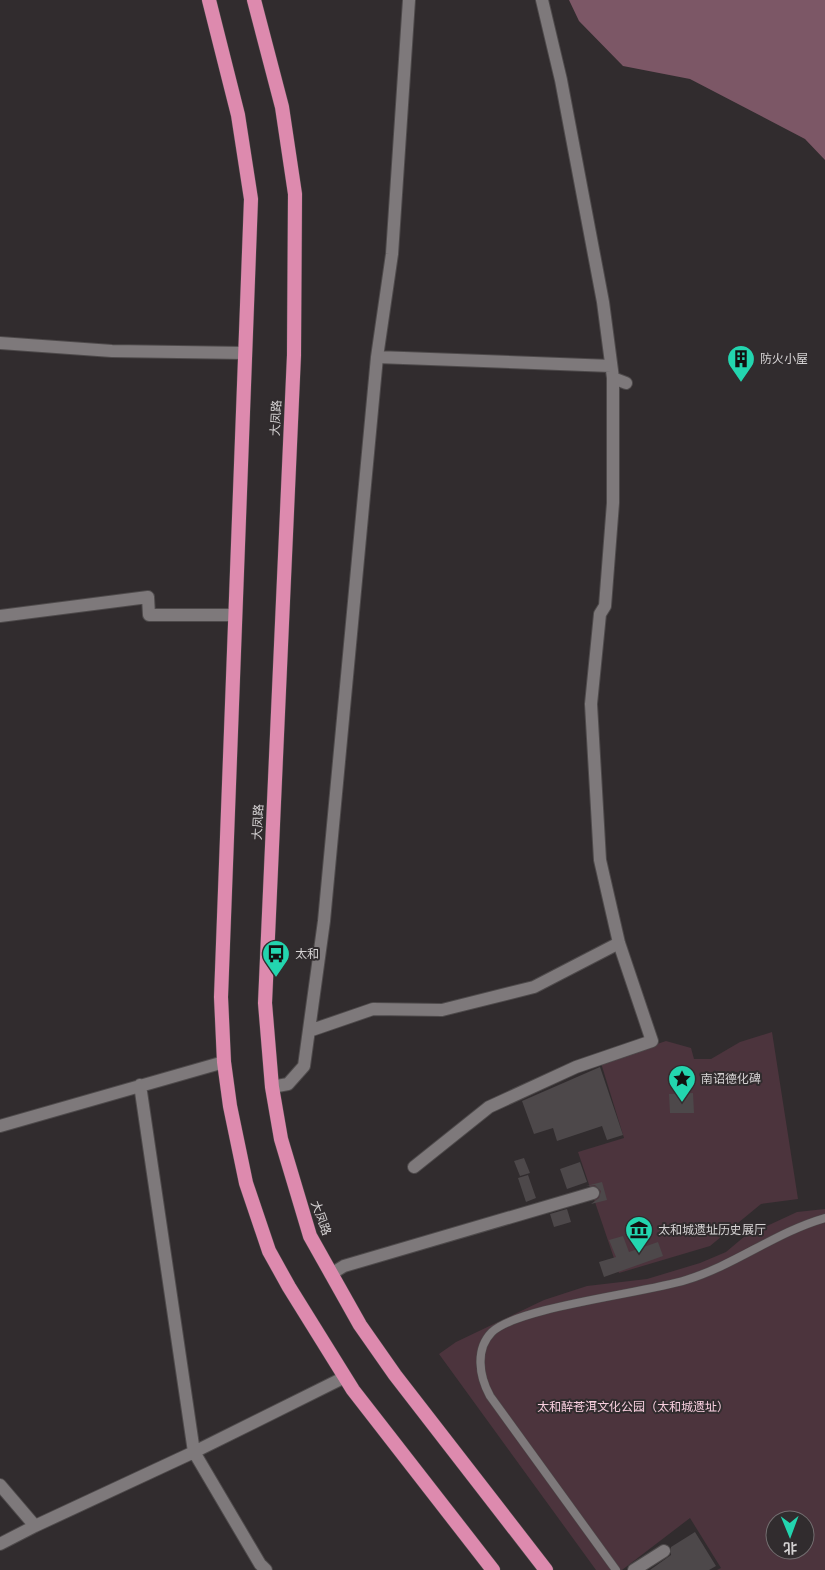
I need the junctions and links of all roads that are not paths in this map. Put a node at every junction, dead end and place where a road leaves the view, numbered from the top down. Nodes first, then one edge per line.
1 (209, 0) edge
2 (254, 0) edge
3 (409, 0) edge
4 (542, 0) edge
5 (0, 343) edge
6 (245, 353) junction
7 (377, 358) junction
8 (612, 372) junction
9 (626, 383) dead end
10 (234, 615) junction
11 (0, 616) edge
12 (619, 942) junction
13 (309, 1031) junction
14 (224, 1062) junction
15 (140, 1086) junction
16 (272, 1087) junction
17 (0, 1126) edge
18 (414, 1167) dead end
19 (593, 1193) dead end
20 (825, 1218) edge
21 (331, 1274) junction
22 (345, 1377) junction
23 (194, 1452) junction
24 (0, 1485) edge
25 (35, 1526) junction
26 (0, 1544) edge
27 (664, 1551) dead end
28 (266, 1570) edge
29 (493, 1570) edge
30 (546, 1570) edge
31 (616, 1570) edge
32 (634, 1570) edge

1 - 6 highway
2 - 16 highway, 大凤路
3 - 7 street
4 - 8 street
5 - 6 street
6 - 10 highway
7 - 8 street
7 - 13 street
8 - 9 street
8 - 12 street
10 - 11 street
10 - 14 highway
12 - 13 street
12 - 18 street
13 - 16 street
14 - 15 street
14 - 22 highway
15 - 17 street
15 - 23 street
16 - 21 highway, 大凤路
19 - 21 street
20 - 31 lane
21 - 30 highway, 大凤路
22 - 23 street
22 - 29 highway
23 - 25 street
23 - 28 street
24 - 25 street
25 - 26 street
27 - 32 street

